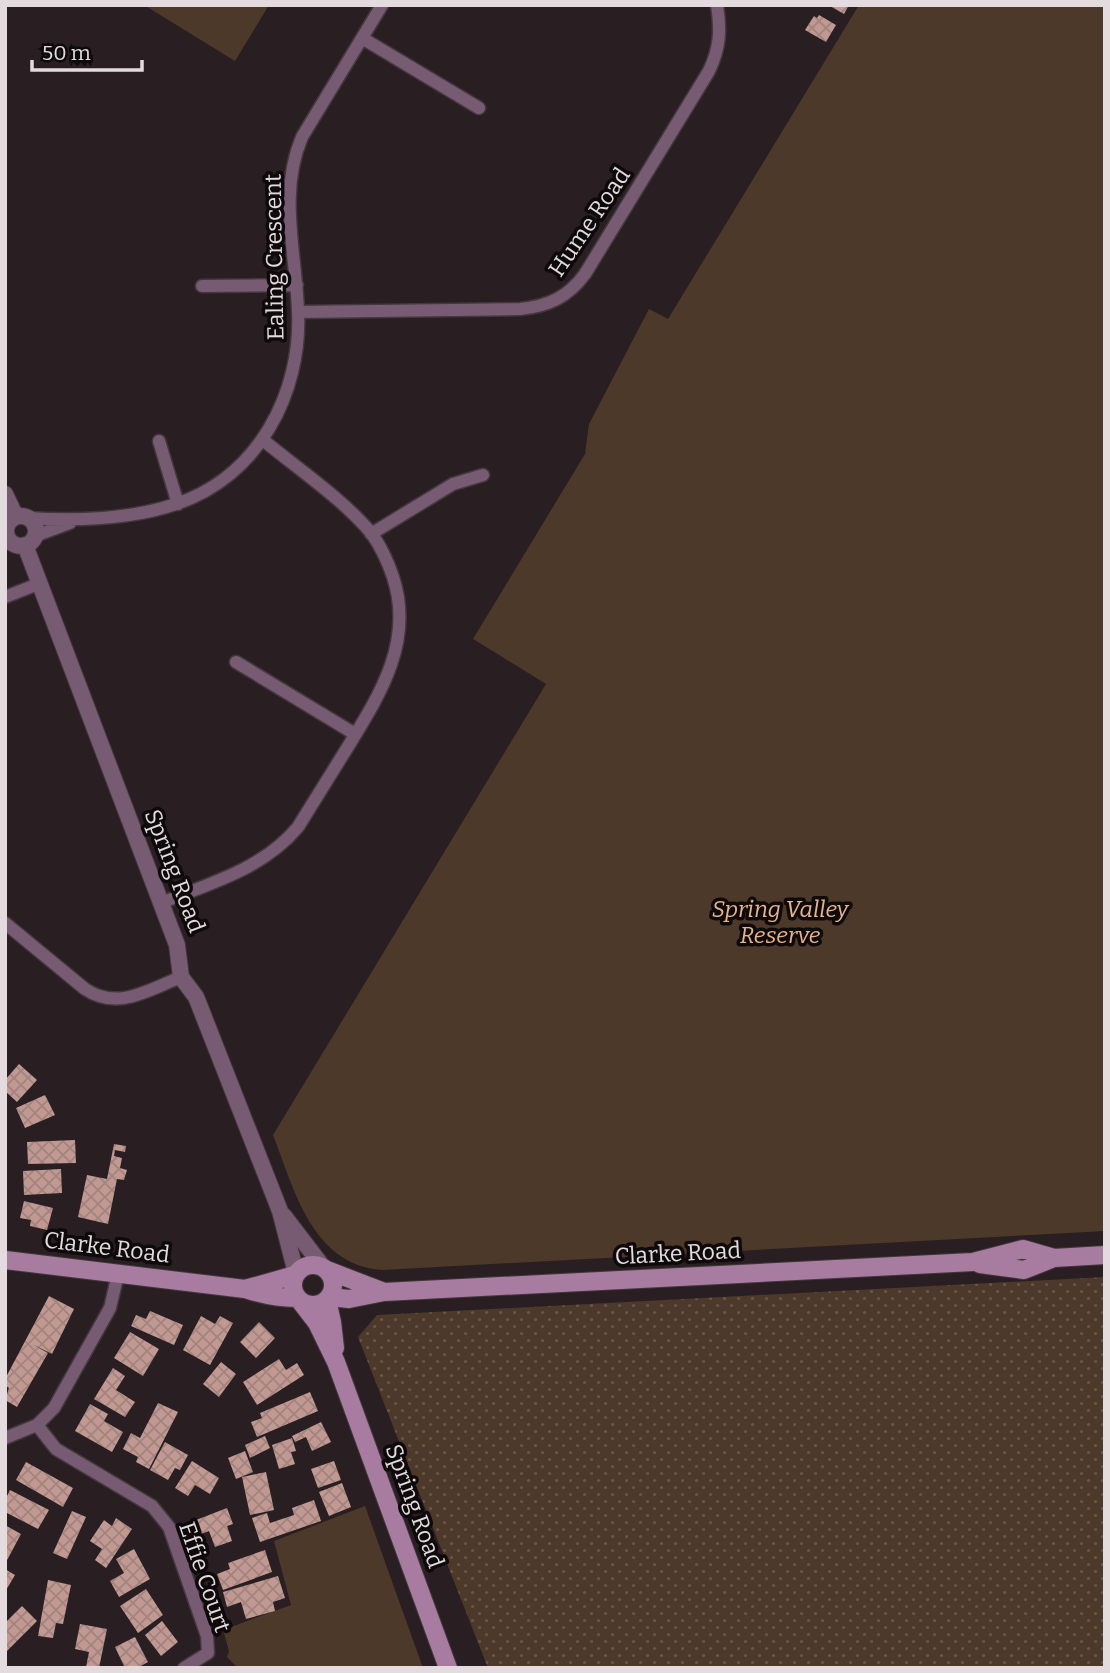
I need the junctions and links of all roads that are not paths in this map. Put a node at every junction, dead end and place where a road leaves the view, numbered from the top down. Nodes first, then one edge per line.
1 (382, 5) edge
2 (717, 5) edge
3 (362, 38) junction
4 (479, 108) dead end
5 (297, 285) junction
6 (202, 286) dead end
7 (299, 312) junction
8 (263, 440) junction
9 (159, 441) dead end
10 (484, 475) dead end
11 (5, 494) edge
12 (178, 504) junction
13 (22, 517) junction
14 (76, 520) junction
15 (372, 534) junction
16 (30, 541) junction
17 (38, 584) junction
18 (5, 597) edge
19 (236, 662) dead end
20 (355, 734) junction
21 (161, 903) junction
22 (5, 923) edge
23 (181, 977) junction
24 (280, 1211) junction
25 (1105, 1255) edge
26 (5, 1260) edge
27 (325, 1269) junction
28 (118, 1273) junction
29 (295, 1274) junction
30 (245, 1289) junction
31 (384, 1292) junction
32 (328, 1299) junction
33 (298, 1300) junction
34 (336, 1362) junction
35 (37, 1425) junction
36 (5, 1438) edge
37 (184, 1668) edge
38 (448, 1668) edge

1 - 3 street, Ealing Crescent
2 - 7 street, Hume Road
3 - 4 street
3 - 5 street, Ealing Crescent
5 - 6 street
5 - 7 street, Ealing Crescent
7 - 8 street, Ealing Crescent
8 - 12 street, Ealing Crescent
8 - 15 street
9 - 12 street
10 - 15 street
11 - 13 street
12 - 14 street, Ealing Crescent
13 - 14 street, Ealing Crescent
13 - 16 street
13 - 16 street
14 - 16 street, Ealing Crescent
15 - 20 street
16 - 17 street, Spring Road
17 - 18 street
17 - 21 street, Spring Road
19 - 20 street
20 - 21 street
21 - 23 street, Spring Road
22 - 23 street
23 - 24 street, Spring Road
24 - 27 street, Spring Road
24 - 29 street, Spring Road
25 - 31 main road, Clarke Road
26 - 28 main road, Clarke Road
27 - 29 main road
27 - 31 main road, Clarke Road
27 - 32 main road
28 - 30 main road, Clarke Road
28 - 35 street
29 - 30 main road, Clarke Road
29 - 33 main road
30 - 33 main road, Clarke Road
31 - 32 main road, Clarke Road
32 - 33 main road
32 - 34 main road, Spring Road
33 - 34 main road, Spring Road
34 - 38 main road, Spring Road
35 - 36 street
35 - 37 street, Effie Court

